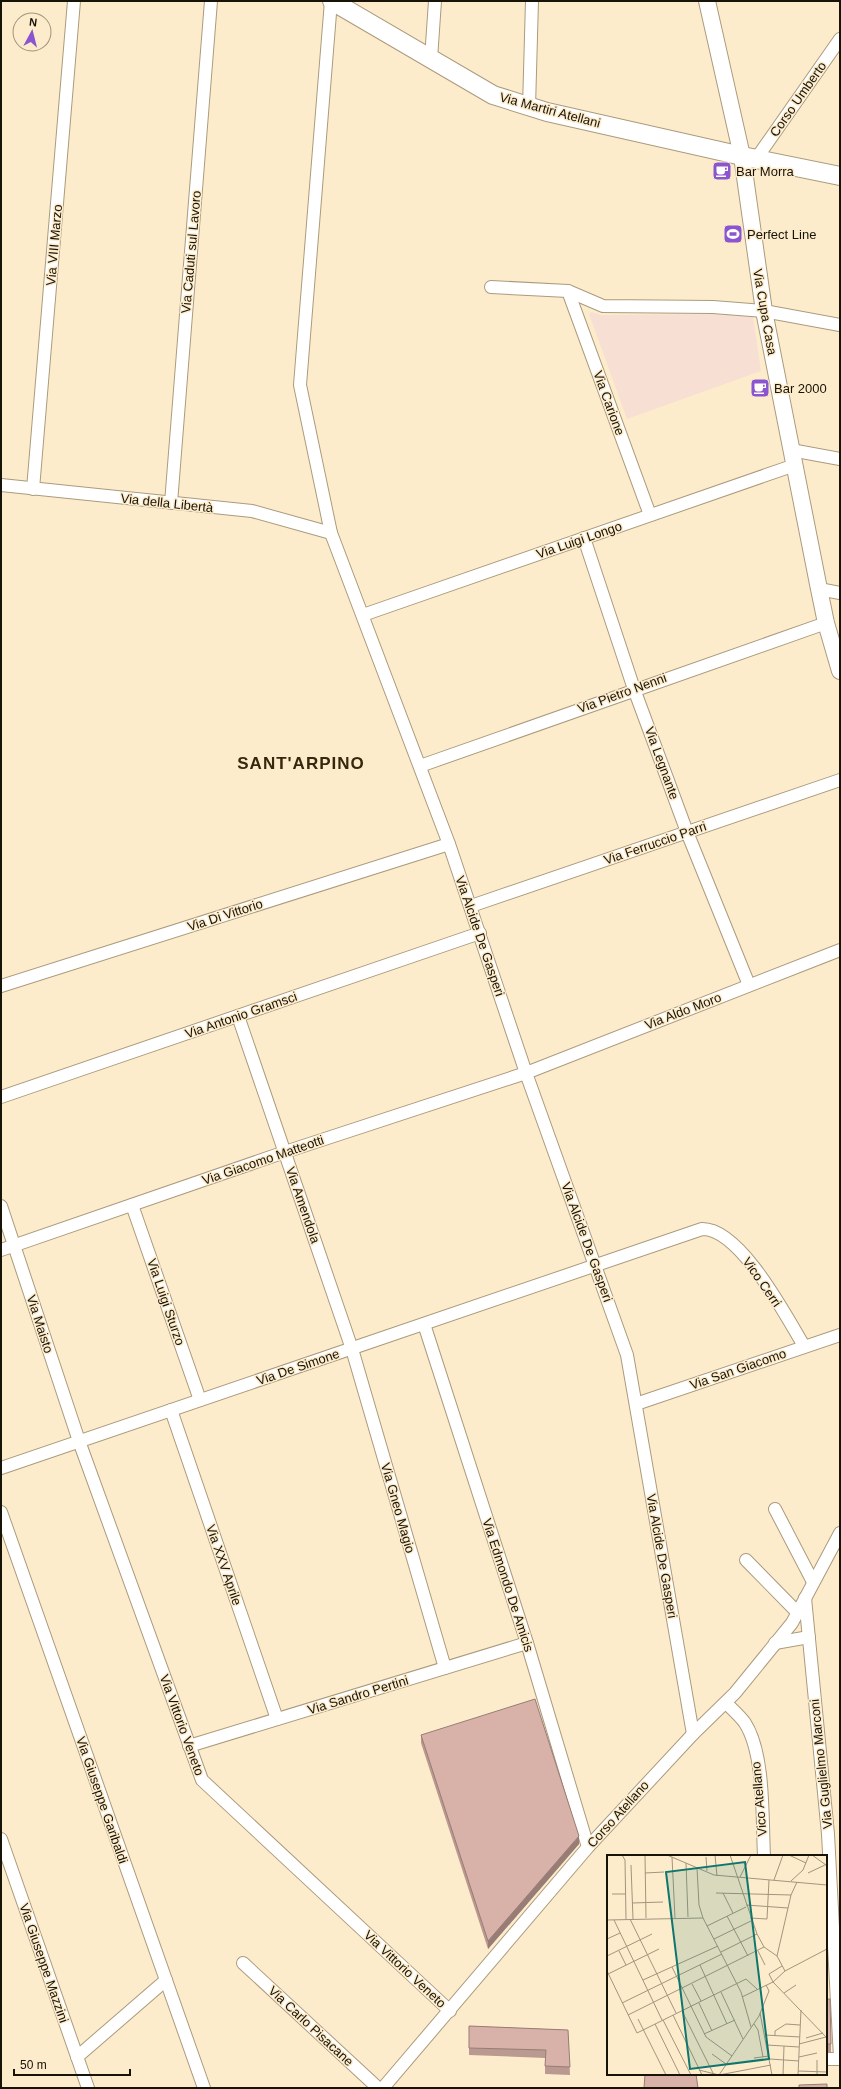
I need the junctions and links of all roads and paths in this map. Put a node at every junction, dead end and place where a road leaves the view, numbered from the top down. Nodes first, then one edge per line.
1 (74, 1) edge
2 (211, 1) edge
3 (331, 1) edge
4 (435, 1) edge
5 (532, 1) edge
6 (707, 1) edge
7 (840, 39) edge
8 (432, 59) junction
9 (529, 106) junction
10 (749, 158) junction
11 (840, 176) edge
12 (491, 287) dead end
13 (568, 291) junction
14 (764, 312) junction
15 (840, 325) edge
16 (793, 458) junction
17 (840, 459) edge
18 (1, 485) edge
19 (33, 489) junction
20 (171, 503) junction
21 (650, 515) junction
22 (331, 534) junction
23 (584, 538) junction
24 (819, 589) junction
25 (840, 593) edge
26 (363, 615) junction
27 (826, 622) junction
28 (840, 671) edge
29 (634, 689) junction
30 (420, 766) junction
31 (840, 780) edge
32 (687, 832) junction
33 (449, 844) junction
34 (470, 906) junction
35 (480, 933) junction
36 (840, 950) edge
37 (749, 985) junction
38 (1, 986) edge
39 (238, 1016) junction
40 (526, 1073) junction
41 (1, 1097) edge
42 (285, 1152) junction
43 (132, 1205) junction
44 (1, 1206) edge
45 (14, 1245) junction
46 (1, 1250) edge
47 (596, 1266) junction
48 (424, 1324) junction
49 (840, 1335) edge
50 (804, 1346) junction
51 (352, 1349) junction
52 (200, 1400) junction
53 (636, 1404) junction
54 (171, 1410) junction
55 (79, 1441) junction
56 (1, 1468) edge
57 (775, 1509) dead end
58 (1, 1512) edge
59 (840, 1533) edge
60 (746, 1560) dead end
61 (813, 1582) junction
62 (805, 1598) junction
63 (798, 1612) junction
64 (809, 1637) junction
65 (527, 1643) junction
66 (775, 1643) junction
67 (445, 1668) junction
68 (726, 1703) junction
69 (277, 1719) junction
70 (692, 1734) junction
71 (189, 1746) junction
72 (834, 1835) edge
73 (1, 1839) edge
74 (588, 1847) junction
75 (764, 1855) edge
76 (837, 1941) edge
77 (243, 1964) dead end
78 (166, 1980) junction
79 (450, 2011) junction
80 (77, 2057) junction
81 (827, 2059) edge
82 (840, 2059) edge
83 (88, 2088) edge
84 (204, 2088) edge
85 (378, 2088) edge
86 (383, 2088) edge

1 - 19 street, Via VIII Marzo
2 - 20 street, Via Caduti sul Lavoro
3 - 8 main road, Via Martiri Atellani
3 - 22 street, Via Alcide De Gasperi
4 - 8 street
5 - 9 street
6 - 10 street, Via Cupa Casa
7 - 10 street, Corso Umberto
8 - 9 main road, Via Martiri Atellani
9 - 10 main road, Via Martiri Atellani
10 - 11 main road, Via Martiri Atellani
10 - 14 street, Via Cupa Casa
12 - 13 street
13 - 14 street
13 - 21 street, Via Carione
14 - 15 street
14 - 16 street, Via Cupa Casa
16 - 17 street
16 - 21 street, Via Luigi Longo
16 - 24 street, Via Cupa Casa
18 - 19 street, Via della Libertà
19 - 20 street, Via della Libertà
20 - 22 street, Via della Libertà
21 - 23 street, Via Luigi Longo
22 - 26 street, Via Alcide De Gasperi
23 - 26 street, Via Luigi Longo
23 - 29 street, Via Legnante
24 - 25 street
24 - 27 street, Via Cupa Casa
26 - 30 street, Via Alcide De Gasperi
27 - 28 street, Via Cupa Casa
27 - 29 street, Via Pietro Nenni
29 - 30 street, Via Pietro Nenni
29 - 32 street, Via Legnante
30 - 33 street, Via Alcide De Gasperi
31 - 32 street, Via Ferruccio Parri
32 - 34 street, Via Ferruccio Parri
32 - 37 street, Via Legnante
33 - 34 street, Via Alcide De Gasperi
33 - 38 street, Via Di Vittorio
34 - 35 street, Via Alcide De Gasperi
35 - 39 street, Via Antonio Gramsci
35 - 40 street, Via Alcide De Gasperi
36 - 37 street, Via Aldo Moro
37 - 40 street, Via Aldo Moro
39 - 41 street, Via Antonio Gramsci
39 - 42 street, Via Amendola
40 - 42 street, Via Giacomo Matteotti
40 - 47 street, Via Alcide De Gasperi
42 - 43 street, Via Giacomo Matteotti
42 - 51 street, Via Amendola
43 - 45 street, Via Giacomo Matteotti
43 - 52 street, Via Luigi Sturzo
44 - 45 street, Via Maisto
45 - 46 street, Via Giacomo Matteotti
45 - 55 street, Via Maisto
47 - 48 street, Via De Simone
47 - 50 street, Vico Cerri
47 - 53 street, Via Alcide De Gasperi
48 - 51 street, Via De Simone
48 - 65 street, Via Edmondo De Amicis
49 - 50 street, Via San Giacomo
50 - 53 street, Via San Giacomo
51 - 52 street, Via De Simone
51 - 67 street, Via Gneo Magio
52 - 54 street, Via De Simone
53 - 70 street, Via Alcide De Gasperi
54 - 55 street, Via De Simone
54 - 69 street, Via XXV Aprile
55 - 56 street, Via De Simone
55 - 71 street, Via Vittorio Veneto
57 - 61 street
58 - 78 street, Via Giuseppe Garibaldi
59 - 61 street, Corso Atellano
60 - 63 street
61 - 62 street, Corso Atellano
62 - 63 street, Corso Atellano
62 - 64 street, Via Guglielmo Marconi
63 - 66 street, Corso Atellano
64 - 66 street
64 - 72 street, Via Guglielmo Marconi
65 - 67 street, Via Sandro Pertini
65 - 74 street, Via Edmondo De Amicis
66 - 68 street, Corso Atellano
67 - 69 street, Via Sandro Pertini
68 - 70 street, Corso Atellano
68 - 75 street, Vico Atellano
69 - 71 street, Via Sandro Pertini
70 - 74 street, Corso Atellano
71 - 79 street, Via Vittorio Veneto
72 - 76 street, Via Guglielmo Marconi
73 - 80 street, Via Giuseppe Mazzini
74 - 79 street, Corso Atellano
76 - 82 street, Via Guglielmo Marconi
77 - 85 street, Via Carlo Pisacane
78 - 80 street
78 - 84 street, Via Giuseppe Garibaldi
79 - 86 street, Corso Atellano
80 - 83 street, Via Giuseppe Mazzini
81 - 82 street

